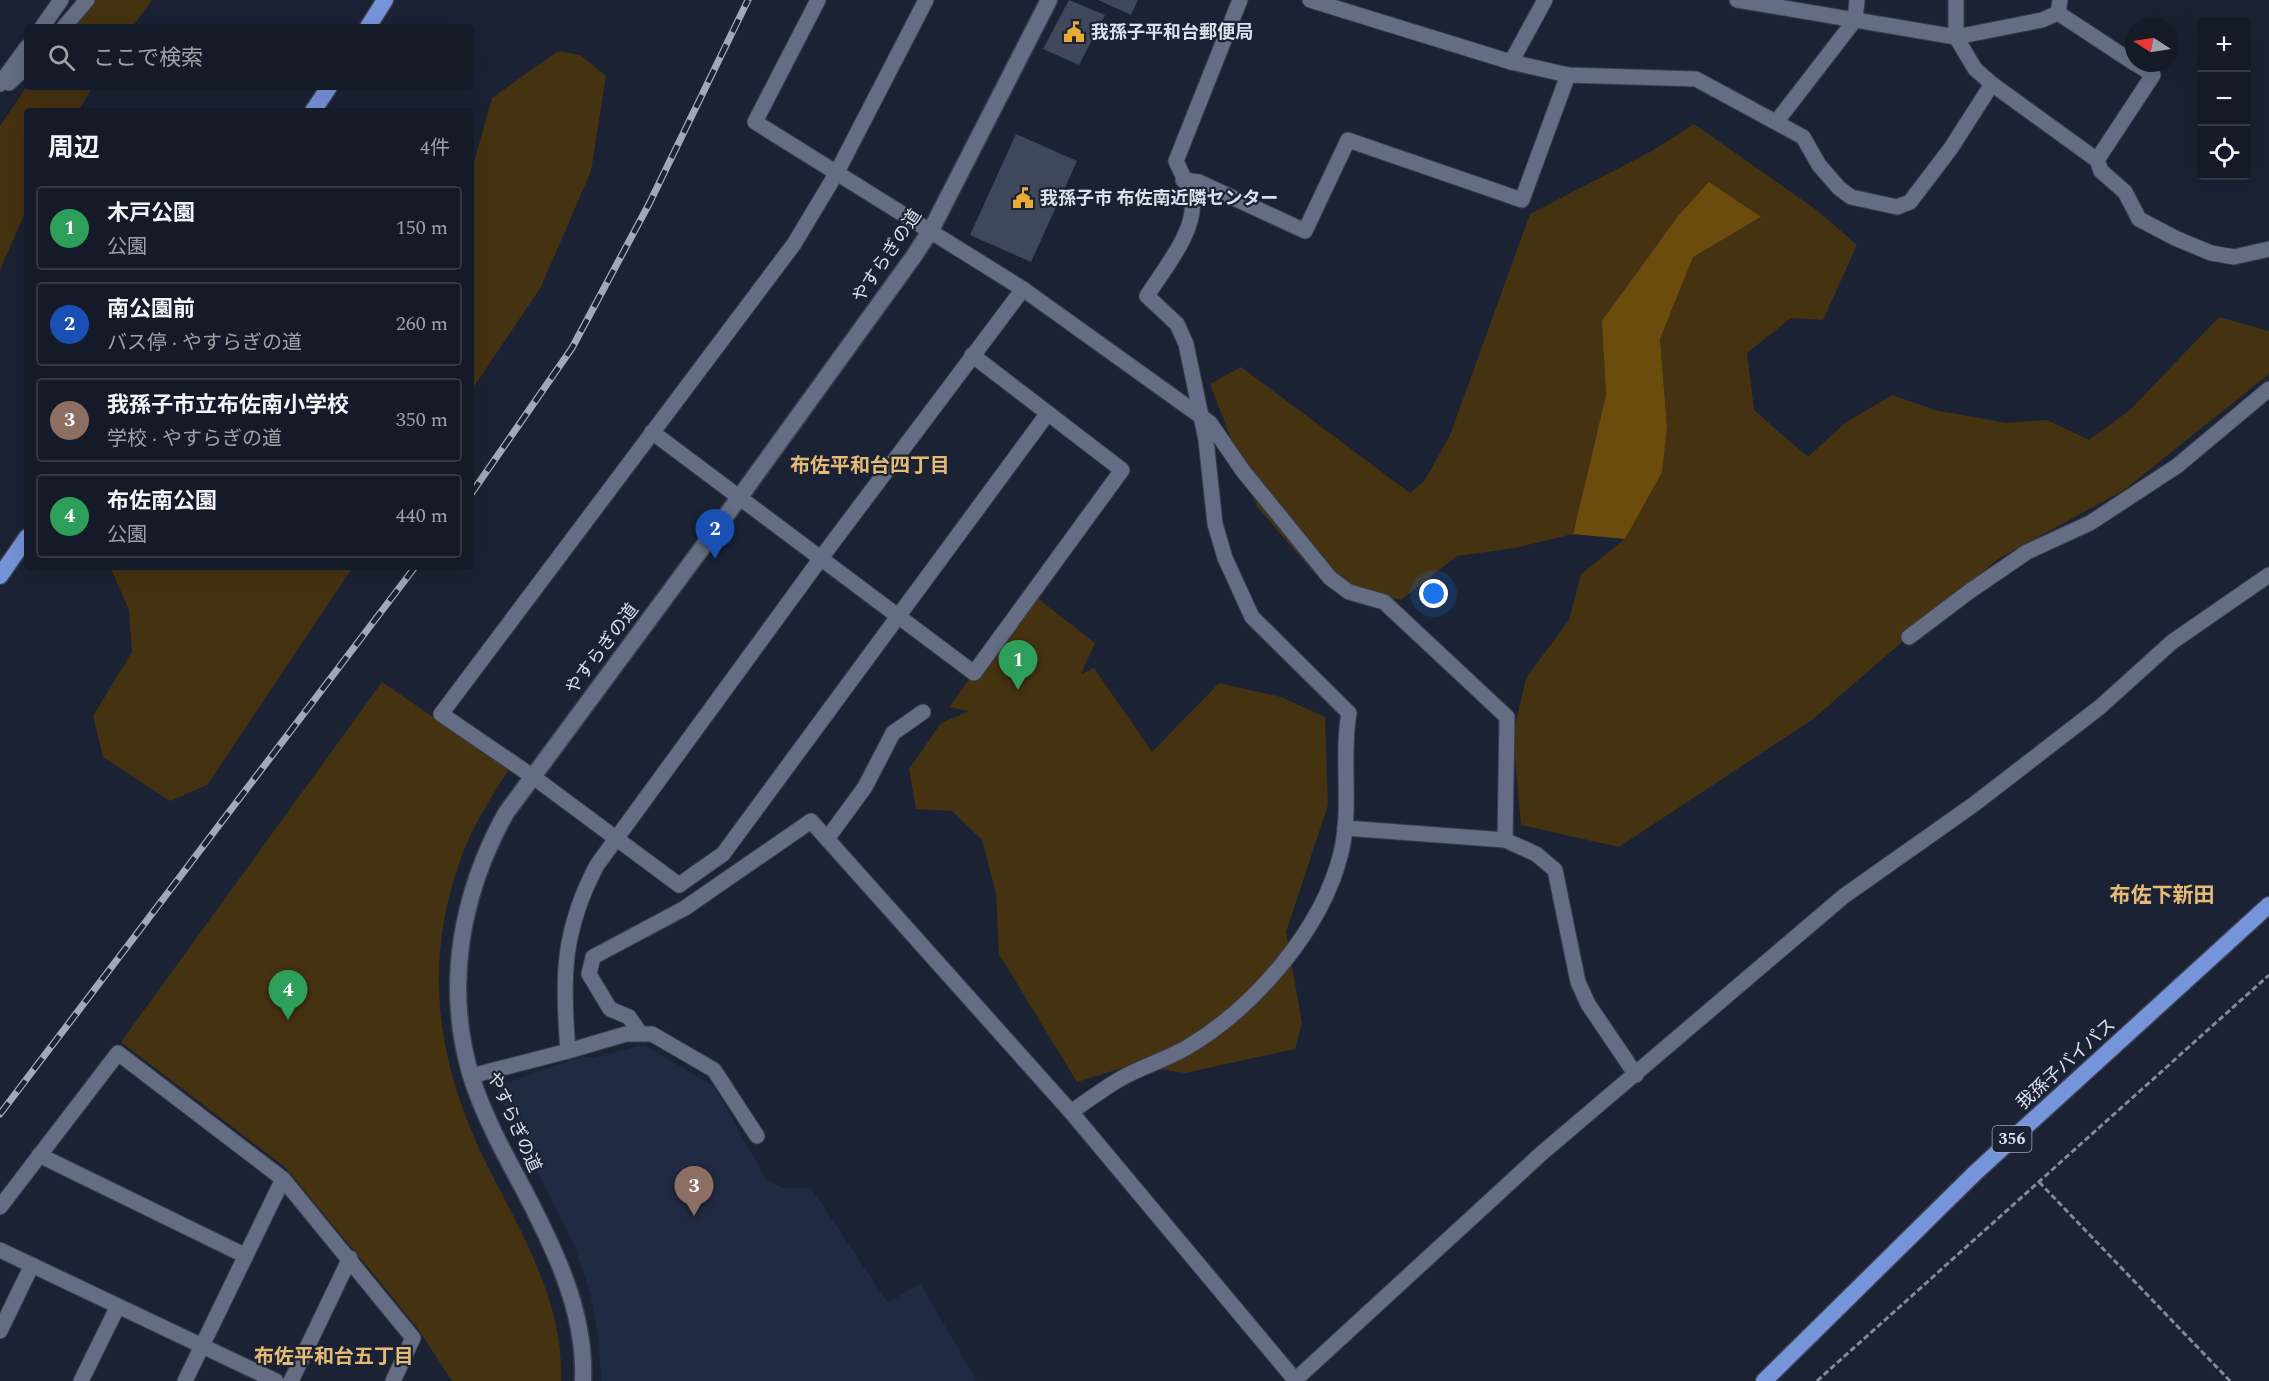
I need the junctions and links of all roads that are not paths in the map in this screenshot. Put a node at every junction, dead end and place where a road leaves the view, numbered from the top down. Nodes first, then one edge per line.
1 (61, 0) edge
2 (87, 0) edge
3 (818, 0) edge
4 (926, 0) edge
5 (1049, 0) edge
6 (1240, 0) edge
7 (1310, 0) edge
8 (1545, 0) edge
9 (1737, 0) edge
10 (1857, 0) edge
11 (1956, 0) edge
12 (381, 1) edge
13 (1755, 2) edge
14 (2059, 7) edge
15 (1854, 20) junction
16 (44, 24) edge
17 (67, 24) edge
18 (370, 24) edge
19 (1956, 37) junction
20 (24, 51) edge
21 (2125, 56) edge
22 (1511, 62) junction
23 (24, 69) edge
24 (2148, 72) edge
25 (1568, 75) junction
26 (0, 84) edge
27 (1992, 84) junction
28 (326, 90) edge
29 (0, 91) edge
30 (315, 108) edge
31 (1777, 121) junction
32 (2097, 160) junction
33 (836, 174) junction
34 (1183, 180) junction
35 (931, 230) junction
36 (2269, 249) edge
37 (1023, 289) junction
38 (972, 355) junction
39 (2269, 389) edge
40 (1048, 413) junction
41 (1199, 414) junction
42 (652, 432) junction
43 (739, 498) junction
44 (24, 541) edge
45 (821, 558) junction
46 (2269, 575) edge
47 (0, 576) edge
48 (897, 615) junction
49 (1909, 637) dead end
50 (923, 712) dead end
51 (532, 776) junction
52 (1345, 828) junction
53 (616, 837) junction
54 (827, 839) junction
55 (1505, 840) junction
56 (2269, 905) edge
57 (640, 1033) junction
58 (568, 1051) junction
59 (1636, 1075) junction
60 (471, 1076) junction
61 (1071, 1112) junction
62 (757, 1136) dead end
63 (39, 1155) junction
64 (283, 1179) junction
65 (0, 1207) edge
66 (0, 1250) edge
67 (244, 1255) junction
68 (350, 1258) junction
69 (32, 1265) junction
70 (118, 1306) junction
71 (0, 1331) edge
72 (202, 1345) junction
73 (81, 1381) edge
74 (185, 1381) edge
75 (276, 1381) edge
76 (291, 1381) edge
77 (393, 1381) edge
78 (583, 1381) edge
79 (1295, 1381) edge
80 (1764, 1381) edge

1 - 16 street
2 - 17 street
3 - 33 street
4 - 33 street
5 - 35 street, やすらぎの道
6 - 34 street
7 - 22 street
8 - 22 street
9 - 13 street
10 - 15 street
11 - 19 street
12 - 18 highway
13 - 15 street
14 - 19 street
14 - 21 street
15 - 19 street
15 - 31 street
19 - 27 street
20 - 26 street
22 - 25 street
23 - 29 street
24 - 32 street
25 - 31 street
25 - 34 street
27 - 31 street
27 - 32 street
28 - 30 highway
32 - 36 street
33 - 35 street
33 - 42 street
34 - 41 street
35 - 37 street
35 - 43 street, やすらぎの道
37 - 38 street
37 - 41 street
38 - 40 street
38 - 45 street
39 - 49 street
40 - 48 street
40 - 48 street
41 - 52 street
41 - 55 street
42 - 43 street
42 - 51 street
43 - 45 street
43 - 51 street, やすらぎの道
44 - 47 highway
45 - 48 street
45 - 53 street
46 - 59 street
48 - 53 street
50 - 54 street
51 - 53 street
51 - 60 street, やすらぎの道
52 - 55 street
52 - 61 street
53 - 58 street
54 - 57 street
54 - 61 street
55 - 59 street
56 - 80 highway, 我孫子バイパス / 356
57 - 58 street
57 - 62 street
58 - 60 street
59 - 79 street
60 - 78 street, やすらぎの道
61 - 79 street
63 - 64 street
63 - 65 street
63 - 67 street
64 - 67 street
64 - 68 street
66 - 69 street
67 - 72 street
68 - 76 street
68 - 77 street
69 - 70 street
69 - 71 street
70 - 72 street
70 - 73 street
72 - 74 street
72 - 75 street

